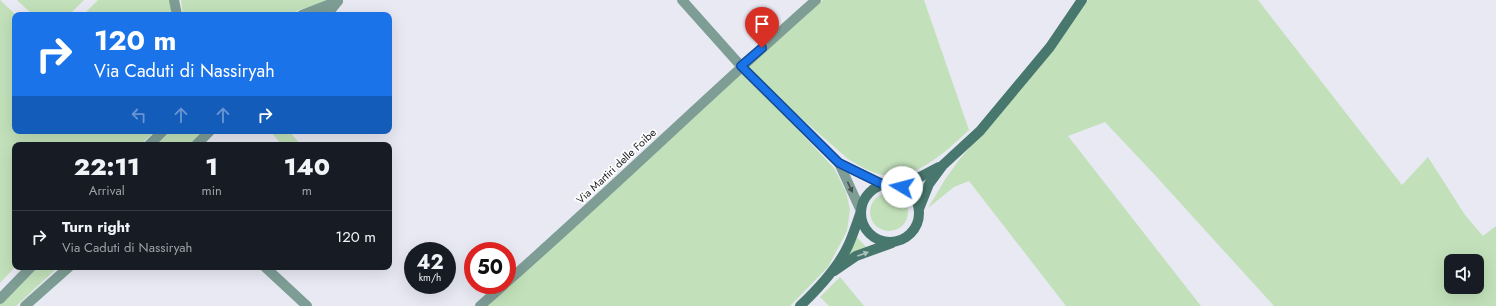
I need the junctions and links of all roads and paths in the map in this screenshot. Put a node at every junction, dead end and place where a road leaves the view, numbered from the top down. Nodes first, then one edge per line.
1 (174, 0) edge
2 (339, 0) edge
3 (682, 0) edge
4 (816, 0) edge
5 (1082, 0) edge
6 (176, 12) edge
7 (309, 12) edge
8 (329, 12) edge
9 (741, 66) junction
10 (160, 134) edge
11 (207, 134) edge
12 (152, 142) edge
13 (199, 142) edge
14 (839, 163) junction
15 (943, 165) junction
16 (884, 185) junction
17 (919, 209) junction
18 (861, 211) junction
19 (897, 241) junction
20 (28, 270) edge
21 (66, 270) edge
22 (268, 270) edge
23 (831, 273) junction
24 (516, 274) edge
25 (494, 294) edge
26 (0, 298) edge
27 (26, 306) edge
28 (308, 306) edge
29 (480, 306) edge
30 (800, 306) edge

1 - 6 street
2 - 7 street
2 - 8 street
3 - 9 street
4 - 9 street, Via Martiri delle Foibe
5 - 15 main road
9 - 14 street
9 - 24 street, Via Martiri delle Foibe
10 - 12 street
11 - 13 street
14 - 16 street
14 -> 18 street
15 - 16 main road
15 - 17 main road
16 - 17 main road
16 - 18 main road
17 - 19 main road
18 - 19 main road
18 - 23 main road
23 -> 19 main road
20 - 26 street
21 - 27 street
22 - 28 street
23 - 30 main road
25 - 29 street

